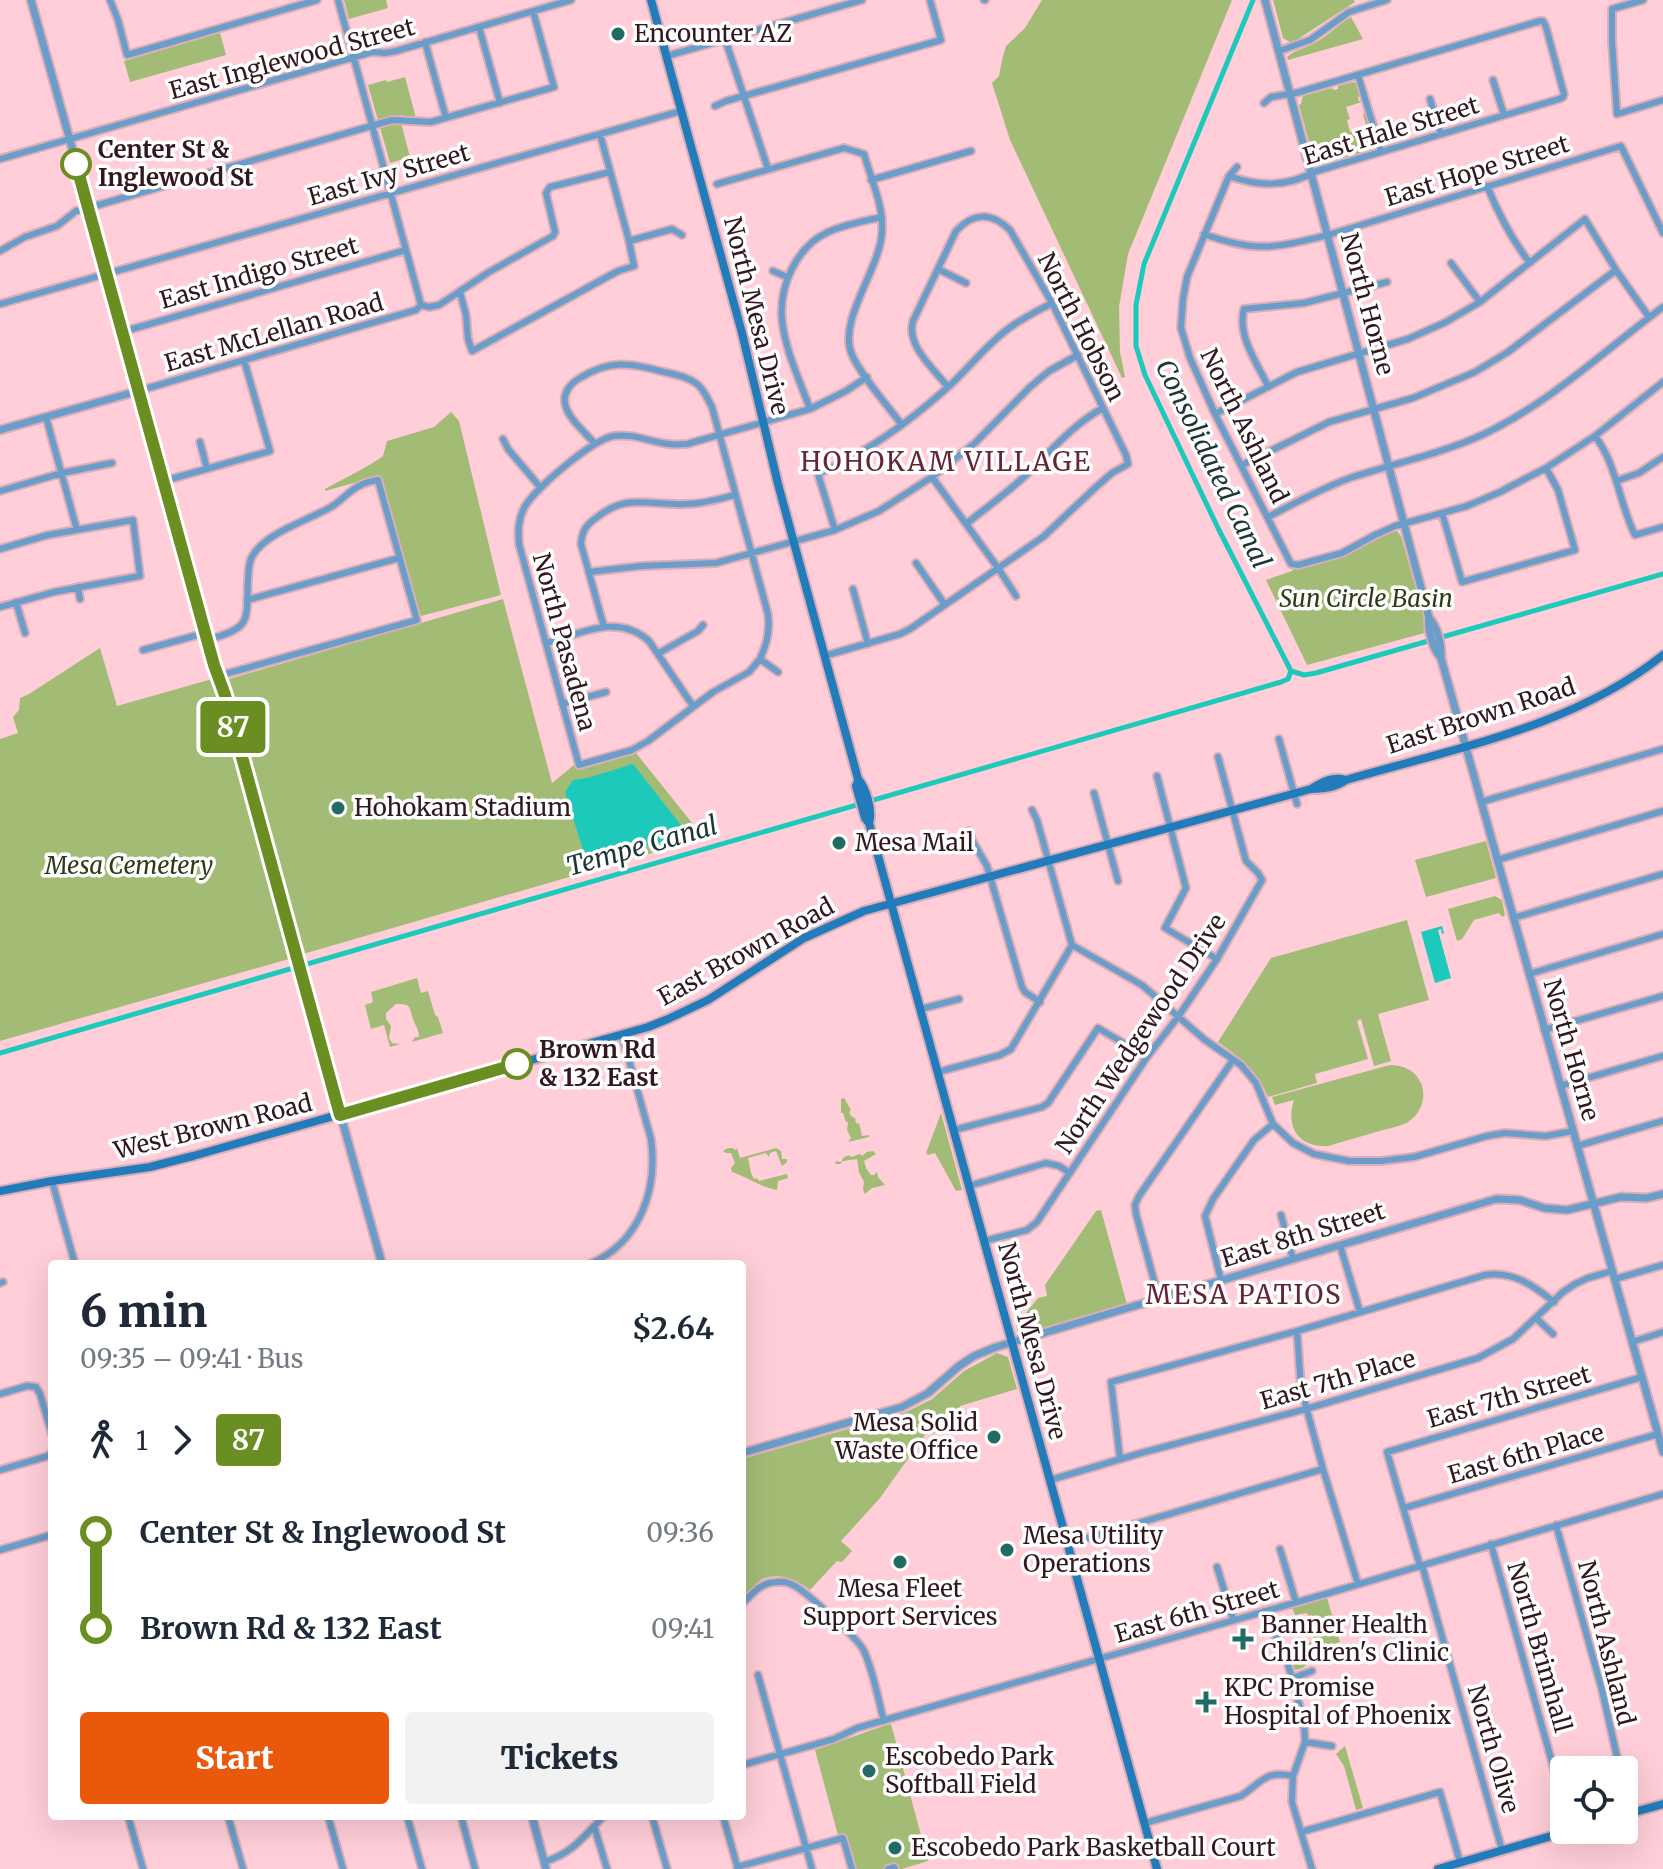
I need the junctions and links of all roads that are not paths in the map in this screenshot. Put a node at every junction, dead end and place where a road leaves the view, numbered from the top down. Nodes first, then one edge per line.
1 (31, 0) edge
2 (317, 0) edge
3 (338, 0) edge
4 (571, 0) edge
5 (651, 0) edge
6 (862, 0) edge
7 (930, 0) edge
8 (1265, 0) edge
9 (1387, 0) edge
10 (1643, 0) edge
11 (112, 1) edge
12 (1362, 3) edge
13 (533, 11) junction
14 (479, 27) junction
15 (725, 39) junction
16 (425, 42) junction
17 (1279, 51) junction
18 (667, 56) junction
19 (354, 57) junction
20 (1358, 75) junction
21 (1493, 80) dead end
22 (1290, 93) junction
23 (743, 96) junction
24 (1430, 99) dead end
25 (1663, 100) edge
26 (500, 103) junction
27 (1264, 103) dead end
28 (715, 106) dead end
29 (681, 111) junction
30 (1504, 115) junction
31 (446, 118) junction
32 (372, 125) junction
33 (600, 134) junction
34 (1441, 134) junction
35 (69, 139) junction
36 (971, 151) dead end
37 (1381, 152) junction
38 (0, 159) edge
39 (1237, 167) dead end
40 (768, 169) junction
41 (610, 172) junction
42 (1311, 174) junction
43 (1229, 176) junction
44 (871, 180) junction
45 (717, 184) dead end
46 (1487, 186) junction
47 (391, 193) junction
48 (88, 208) junction
49 (1005, 210) dead end
50 (882, 217) junction
51 (1000, 220) junction
52 (948, 226) dead end
53 (956, 231) junction
54 (1663, 233) edge
55 (1204, 234) junction
56 (682, 235) dead end
57 (1328, 235) junction
58 (629, 241) junction
59 (406, 250) junction
60 (0, 251) edge
61 (1451, 263) dead end
62 (1530, 263) junction
63 (938, 269) junction
64 (1616, 270) junction
65 (773, 271) dead end
66 (107, 275) junction
67 (787, 277) junction
68 (1387, 282) dead end
69 (966, 283) dead end
70 (460, 292) junction
71 (1344, 294) junction
72 (1480, 302) junction
73 (1052, 303) junction
74 (0, 304) edge
75 (420, 306) junction
76 (1663, 307) edge
77 (1649, 317) junction
78 (122, 332) junction
79 (1359, 354) junction
80 (1078, 355) junction
81 (643, 356) dead end
82 (244, 360) junction
83 (642, 366) junction
84 (867, 377) junction
85 (1663, 382) edge
86 (1268, 386) junction
87 (948, 387) junction
88 (138, 391) junction
89 (1103, 408) junction
90 (810, 409) junction
91 (1374, 410) junction
92 (1215, 414) junction
93 (46, 417) junction
94 (763, 424) junction
95 (902, 425) junction
96 (1, 427) edge
97 (719, 436) junction
98 (1595, 436) junction
99 (503, 439) dead end
100 (200, 442) dead end
101 (594, 443) junction
102 (1663, 457) edge
103 (112, 463) dead end
104 (1242, 465) junction
105 (1389, 467) junction
106 (1546, 468) junction
107 (207, 469) junction
108 (62, 473) junction
109 (932, 477) junction
110 (164, 481) junction
111 (1616, 481) junction
112 (540, 487) junction
113 (0, 491) edge
114 (735, 495) junction
115 (1442, 513) junction
116 (1268, 517) junction
117 (966, 524) junction
118 (1404, 524) junction
119 (1663, 527) edge
120 (77, 530) junction
121 (835, 530) junction
122 (793, 542) junction
123 (0, 549) edge
124 (752, 553) junction
125 (399, 558) junction
126 (916, 563) dead end
127 (998, 568) junction
128 (589, 572) junction
129 (78, 587) junction
130 (853, 589) dead end
131 (1016, 596) dead end
132 (80, 599) dead end
133 (247, 600) junction
134 (16, 602) junction
135 (945, 605) junction
136 (0, 607) edge
137 (703, 625) dead end
138 (604, 627) junction
139 (25, 633) dead end
140 (206, 636) junction
141 (546, 643) junction
142 (868, 644) junction
143 (143, 650) dead end
144 (659, 653) junction
145 (1663, 655) edge
146 (824, 656) junction
147 (760, 659) junction
148 (778, 672) dead end
149 (218, 676) junction
150 (606, 692) dead end
151 (562, 704) junction
152 (693, 706) junction
153 (1279, 739) dead end
154 (1465, 746) junction
155 (1663, 749) edge
156 (1218, 757) dead end
157 (1157, 776) dead end
158 (1094, 793) dead end
159 (1295, 794) junction
160 (1481, 802) junction
161 (1297, 804) dead end
162 (1032, 810) dead end
163 (1233, 811) junction
164 (1663, 811) edge
165 (1171, 827) junction
166 (969, 831) dead end
167 (1109, 844) junction
168 (1497, 860) junction
169 (1048, 861) junction
170 (1663, 874) edge
171 (991, 876) junction
172 (1118, 881) dead end
173 (891, 903) junction
174 (1513, 918) junction
175 (1663, 934) edge
176 (1072, 945) junction
177 (1217, 959) junction
178 (1529, 974) junction
179 (1663, 996) edge
180 (959, 999) dead end
181 (1040, 1002) junction
182 (921, 1009) junction
183 (1178, 1017) junction
184 (1544, 1030) junction
185 (622, 1035) junction
186 (1663, 1056) edge
187 (1147, 1057) junction
188 (1233, 1060) junction
189 (938, 1072) junction
190 (1560, 1086) junction
191 (340, 1115) junction
192 (1663, 1121) edge
193 (1273, 1124) junction
194 (954, 1130) junction
195 (1573, 1131) junction
196 (1577, 1146) junction
197 (1070, 1173) junction
198 (52, 1181) junction
199 (969, 1186) junction
200 (0, 1191) edge
201 (1663, 1194) edge
202 (1593, 1204) junction
203 (1281, 1215) dead end
204 (984, 1241) junction
205 (1340, 1245) junction
206 (1293, 1259) junction
207 (74, 1260) edge
208 (381, 1260) edge
209 (596, 1260) edge
210 (1663, 1265) edge
211 (1613, 1275) junction
212 (1221, 1280) junction
213 (1159, 1299) junction
214 (1554, 1302) junction
215 (1360, 1312) junction
216 (1536, 1318) junction
217 (1297, 1331) junction
218 (1663, 1332) edge
219 (1553, 1334) dead end
220 (1011, 1342) junction
221 (1632, 1342) junction
222 (1642, 1377) junction
223 (0, 1394) edge
224 (1306, 1409) junction
225 (48, 1413) edge
226 (1658, 1434) junction
227 (746, 1452) edge
228 (1387, 1452) joint
229 (1663, 1452) edge
230 (48, 1456) edge
231 (1120, 1459) junction
232 (1323, 1469) junction
233 (0, 1470) edge
234 (1050, 1480) junction
235 (1663, 1494) edge
236 (1404, 1508) junction
237 (1556, 1525) junction
238 (48, 1538) edge
239 (1067, 1544) junction
240 (1491, 1544) junction
241 (1280, 1549) dead end
242 (0, 1550) edge
243 (1421, 1566) junction
244 (1217, 1567) dead end
245 (1358, 1584) junction
246 (746, 1600) edge
247 (1296, 1602) junction
248 (1264, 1611) junction
249 (1233, 1619) junction
250 (1099, 1660) junction
251 (1312, 1671) dead end
252 (758, 1675) dead end
253 (1293, 1678) junction
254 (884, 1721) junction
255 (1305, 1742) junction
256 (1332, 1746) dead end
257 (780, 1755) junction
258 (1550, 1756) edge
259 (1617, 1756) edge
260 (746, 1764) edge
261 (1293, 1776) junction
262 (1663, 1804) edge
263 (1638, 1811) edge
264 (129, 1820) edge
265 (229, 1820) edge
266 (329, 1820) edge
267 (408, 1820) edge
268 (462, 1820) edge
269 (533, 1820) edge
270 (600, 1820) edge
271 (653, 1820) edge
272 (724, 1820) edge
273 (1145, 1823) junction
274 (594, 1826) junction
275 (1301, 1832) junction
276 (1550, 1836) edge
277 (806, 1848) junction
278 (1502, 1850) junction
279 (1466, 1863) edge
280 (545, 1865) edge
281 (738, 1868) edge
282 (143, 1869) edge
283 (243, 1869) edge
284 (343, 1869) edge
285 (422, 1869) edge
286 (475, 1869) edge
287 (607, 1869) edge
288 (667, 1869) edge
289 (812, 1869) edge
290 (852, 1869) edge
291 (1157, 1869) edge
292 (1312, 1869) edge
293 (1438, 1869) edge

1 - 35 street
2 - 11 street
3 - 19 street
4 - 13 street, East Inglewood Street
5 - 18 main road, North Mesa Drive
6 - 15 street
7 - 23 street
8 - 17 street, North Horne
9 - 12 street
10 - 25 street
12 - 17 street
13 - 14 street, East Inglewood Street
13 - 26 street
14 - 16 street, East Inglewood Street
14 - 26 street
15 - 18 street
15 - 23 street
16 - 19 street, East Inglewood Street
16 - 31 street
17 - 22 street, North Horne
18 - 29 main road, North Mesa Drive
19 - 32 street
19 - 35 street, East Inglewood Street
20 - 22 street
20 - 30 street, East Hale Street
20 - 37 street
21 - 30 street
22 - 27 street
22 - 42 street, North Horne
23 - 28 street
23 - 40 street
24 - 34 street
26 - 31 street
29 - 33 street, East Ivy Street
29 - 94 main road, North Mesa Drive
30 - 34 street, East Hale Street
31 - 32 street
32 - 47 street
32 - 48 street
33 - 41 street
33 - 47 street, East Ivy Street
34 - 37 street, East Hale Street
35 - 38 street, East Inglewood Street
35 - 48 street
36 - 44 street
37 - 42 street, East Hale Street
39 - 43 street, North Ashland
40 - 44 street
40 - 45 street
41 - 58 street
41 - 70 street, East McLellan Road
42 - 43 street, East Hale Street
42 - 57 street, North Horne
43 - 55 street, North Ashland
44 - 50 street
46 - 54 street, East Hope Street
46 - 57 street, East Hope Street
46 - 62 street
47 - 59 street
47 - 66 street, East Ivy Street
48 - 60 street
48 - 66 street
49 - 51 street
50 - 67 street
50 - 84 street
51 - 53 street
51 - 73 street, North Hobson
52 - 53 street
53 - 63 street
55 - 57 street, East Hope Street
55 - 92 street, North Ashland
56 - 58 street
57 - 71 street, North Horne
58 - 70 street
59 - 75 street
59 - 78 street, East Indigo Street
61 - 72 street
62 - 64 street
62 - 72 street
63 - 69 street
63 - 87 street
64 - 77 street
64 - 91 street
65 - 67 street
66 - 74 street, East Ivy Street
66 - 78 street
67 - 90 street
68 - 71 street
70 - 75 street, East McLellan Road
71 - 79 street, North Horne
71 - 86 street
72 - 79 street
73 - 80 street, North Hobson
73 - 87 street
75 - 82 street, East McLellan Road
76 - 77 street
77 - 105 street
78 - 88 street
79 - 86 street
79 - 91 street, North Horne
80 - 89 street, North Hobson
80 - 109 street
81 - 83 street
82 - 88 street, East McLellan Road
82 - 107 street
83 - 97 street
83 - 101 street
84 - 90 street
84 - 95 street
85 - 98 street
86 - 92 street
87 - 95 street
88 - 93 street
88 - 110 street
89 - 117 street
89 - 127 street, North Hobson
90 - 94 street
91 - 104 street
91 - 105 street, North Horne
92 - 104 street, North Ashland
93 - 96 street
93 - 108 street
94 - 97 street
94 - 122 main road, North Mesa Drive
95 - 121 street
97 - 101 street
97 - 114 street
98 - 106 street
98 - 111 street
99 - 112 street
100 - 107 street
101 - 112 street
102 - 111 street
103 - 108 street
104 - 116 street, North Ashland
105 - 116 street
105 - 118 street, North Horne
106 - 115 street
106 - 115 street
107 - 110 street
108 - 113 street
108 - 120 street
109 - 117 street
109 - 121 street
110 - 140 street
111 - 119 street
112 - 141 street, North Pasadena
114 - 124 street
114 - 128 street
115 - 118 street
116 - 118 street, North Ashland
117 - 127 street
118 - 154 street, North Horne
120 - 123 street
120 - 129 street
121 - 122 street
122 - 124 street
122 - 146 main road, North Mesa Drive
124 - 128 street
124 - 147 street
125 - 133 street
125 - 133 street
125 - 149 street
126 - 135 street
127 - 131 street
127 - 135 street
128 - 138 street
129 - 132 street
129 - 134 street
130 - 142 street
133 - 140 street
134 - 136 street
134 - 139 street
135 - 142 street
137 - 144 street
138 - 141 street
138 - 144 street
140 - 143 street
140 - 149 street
141 - 151 street, North Pasadena
142 - 146 street
144 - 152 street
145 - 154 main road, East Brown Road
146 - 173 main road, North Mesa Drive
147 - 148 street
147 - 152 street
149 - 191 street
150 - 151 street
151 - 152 street, North Pasadena
153 - 159 street
154 - 159 main road, East Brown Road
154 - 160 street, North Horne
155 - 160 street
156 - 163 street
157 - 165 street
158 - 167 street
159 - 161 street
159 - 163 main road, East Brown Road
160 - 168 street, North Horne
162 - 169 street
163 - 165 main road, East Brown Road
163 - 177 street, North Wedgewood Drive
164 - 168 street
165 - 167 main road, East Brown Road
165 - 177 street
166 - 171 street
167 - 169 main road, East Brown Road
167 - 172 street
168 - 174 street, North Horne
169 - 171 main road, East Brown Road
169 - 176 street
170 - 174 street
171 - 173 main road, East Brown Road
171 - 181 street
173 - 182 main road, North Mesa Drive
173 - 185 main road, East Brown Road
174 - 178 street, North Horne
175 - 178 street
176 - 181 street
176 - 183 street
177 - 183 street, North Wedgewood Drive
178 - 184 street, North Horne
179 - 184 street
180 - 182 street
181 - 189 street
182 - 189 main road, North Mesa Drive
183 - 187 street, North Wedgewood Drive
183 - 188 street
184 - 190 street, North Horne
185 - 191 main road, East Brown Road
185 - 209 street
186 - 190 street
187 - 194 street
187 - 197 street, North Wedgewood Drive
188 - 193 street
188 - 213 street
189 - 194 main road, North Mesa Drive
190 - 195 street, North Horne
191 - 198 main road, West Brown Road
191 - 208 street
192 - 196 street
193 - 195 street
193 - 212 street
194 - 199 main road, North Mesa Drive
195 - 196 street, North Horne
196 - 202 street, North Horne
197 - 199 street
197 - 204 street, North Wedgewood Drive
198 - 200 main road, West Brown Road
198 - 207 street
199 - 204 main road, North Mesa Drive
201 - 202 street, East 8th Street
202 - 205 street, East 8th Street
202 - 211 street, North Horne
203 - 206 street
204 - 220 main road, North Mesa Drive
205 - 206 street, East 8th Street
205 - 215 street
206 - 212 street, East 8th Street
210 - 211 street, East 7th Place
211 - 214 street, East 7th Place
211 - 221 street, North Horne
212 - 213 street, East 8th Street
213 - 220 street, East 8th Street
214 - 215 street
214 - 216 street, East 7th Place
215 - 217 street
216 - 219 street
216 - 224 street, East 7th Place
217 - 224 street
217 - 231 street
218 - 221 street
220 - 227 street, East 8th Street
220 - 234 main road, North Mesa Drive
221 - 222 street, North Horne
222 - 226 street, North Horne
222 - 228 street, East 7th Street
223 - 225 street
224 - 231 street, East 7th Place
224 - 232 street
226 - 229 street, North Horne
226 - 236 street, East 6th Place
228 - 236 street, North Olive
230 - 233 street
231 - 234 street, East 7th Place
232 - 239 street
232 - 245 street
234 - 239 main road, North Mesa Drive
235 - 237 street, East 6th Street
236 - 243 street, North Olive
237 - 240 street, East 6th Street
237 - 259 street, North Ashland
238 - 242 street
239 - 250 main road, North Mesa Drive
240 - 243 street, East 6th Street
240 - 258 street, North Brimhall
241 - 247 street
243 - 245 street, East 6th Street
243 - 278 street, North Olive
244 - 249 street
245 - 247 street, East 6th Street
246 - 254 street
247 - 248 street, East 6th Street
248 - 249 street, East 6th Street
248 - 253 street
249 - 250 street, East 6th Street
250 - 254 street, East 6th Street
250 - 273 main road, North Mesa Drive
251 - 253 street
252 - 257 street
253 - 255 street
254 - 257 street, East 6th Street
255 - 256 street
255 - 261 street
257 - 260 street, East 6th Street
257 - 277 street
261 - 273 street
261 - 275 street
262 - 263 main road
264 - 282 street
265 - 283 street
266 - 284 street
267 - 285 street
268 - 286 street
269 - 280 street
270 - 274 street
271 - 288 street
272 - 281 street
273 - 291 main road, North Mesa Drive
274 - 280 street
274 - 287 street
275 - 279 street
275 - 292 street
276 - 278 main road
277 - 281 street
277 - 289 street
277 - 290 street
278 - 279 main road
279 - 293 main road

